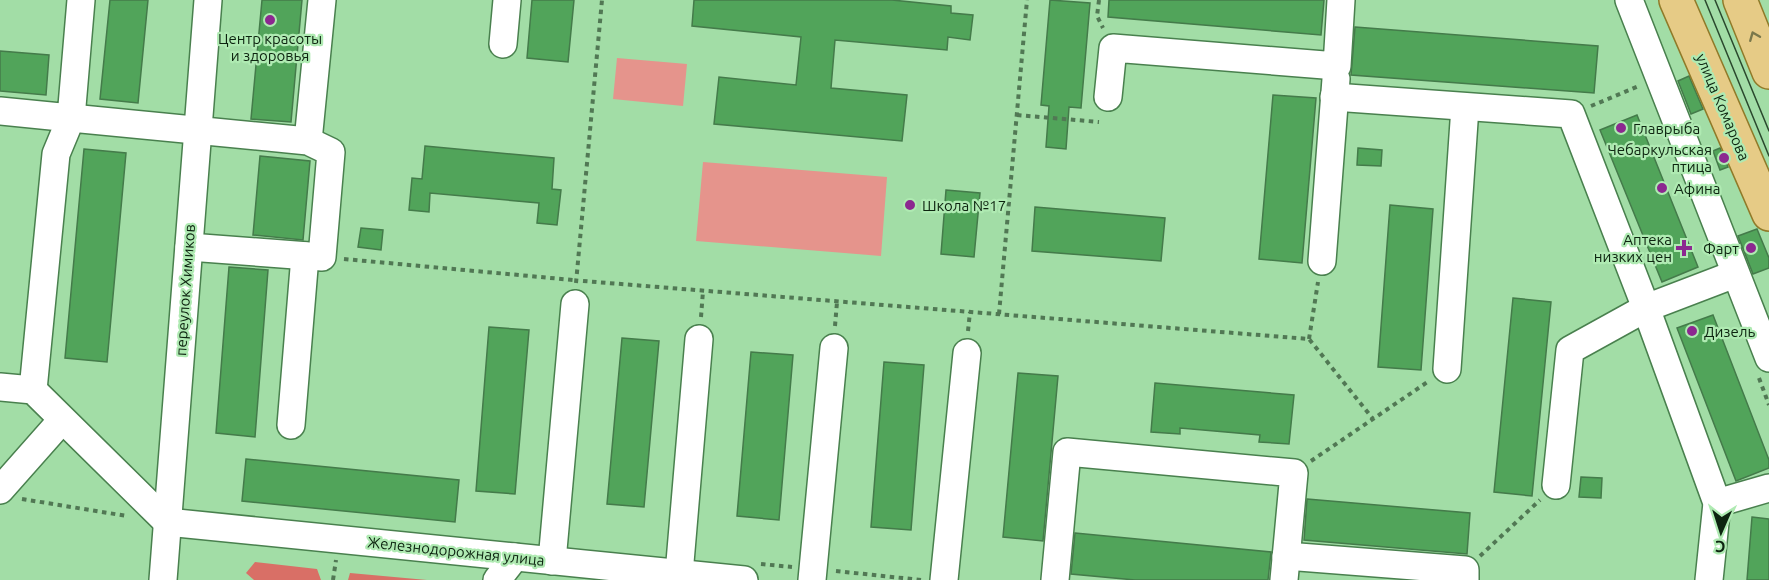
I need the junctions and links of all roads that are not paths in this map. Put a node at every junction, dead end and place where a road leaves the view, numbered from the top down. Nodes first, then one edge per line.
1 (81, 0) edge
2 (208, 0) edge
3 (322, 0) edge
4 (507, 0) edge
5 (1341, 0) edge
6 (1629, 0) edge
7 (1676, 0) edge
8 (1740, 0) edge
9 (503, 44) dead end
10 (1337, 66) junction
11 (1769, 72) edge
12 (1334, 97) junction
13 (1465, 107) junction
14 (1103, 110) road end
15 (0, 111) edge
16 (71, 118) junction
17 (198, 131) junction
18 (308, 141) junction
19 (1769, 214) edge
20 (189, 247) junction
21 (314, 256) junction
22 (1322, 261) road end
23 (1735, 274) junction
24 (580, 293) road end
25 (1646, 308) junction
26 (699, 339) dead end
27 (834, 348) dead end
28 (966, 353) dead end
29 (1769, 358) edge
30 (1447, 369) road end
31 (0, 387) edge
32 (33, 390) junction
33 (62, 420) junction
34 (291, 425) dead end
35 (1556, 485) road end
36 (1769, 488) edge
37 (6, 493) edge
38 (1717, 503) junction
39 (168, 522) junction
40 (515, 557) junction
41 (552, 561) junction
42 (1285, 568) edge
43 (680, 574) junction
44 (1465, 575) edge
45 (163, 580) edge
46 (497, 580) edge
47 (744, 580) edge
48 (812, 580) edge
49 (944, 580) edge
50 (1055, 580) edge
51 (1709, 580) edge

1 - 16 street
2 - 17 street, переулок Химиков
3 - 18 street
4 - 9 street
5 - 10 street
6 - 23 street
7 - 19 main road, улица Комарова
11 -> 8 main road
10 - 12 street
10 - 14 street
12 - 13 street
12 - 22 street
13 - 25 street
13 - 30 street
15 - 16 street
16 - 17 street
16 - 32 street
17 - 18 street
17 - 20 street, переулок Химиков
18 - 21 street
20 - 21 street
20 - 39 street, переулок Химиков
21 - 34 street
23 - 25 street
23 - 29 street
24 - 41 street
25 - 35 street
25 - 38 street
26 - 43 street
27 - 48 street
28 - 49 street
31 - 32 street
32 - 33 street
33 - 37 street
33 - 39 street
36 - 38 street
38 - 51 street
39 - 40 street, Железнодорожная улица
39 - 45 street, переулок Химиков
40 - 41 street, Железнодорожная улица
40 - 46 street
41 - 43 street, Железнодорожная улица
42 - 44 street
42 - 50 street
43 - 47 street, Железнодорожная улица

